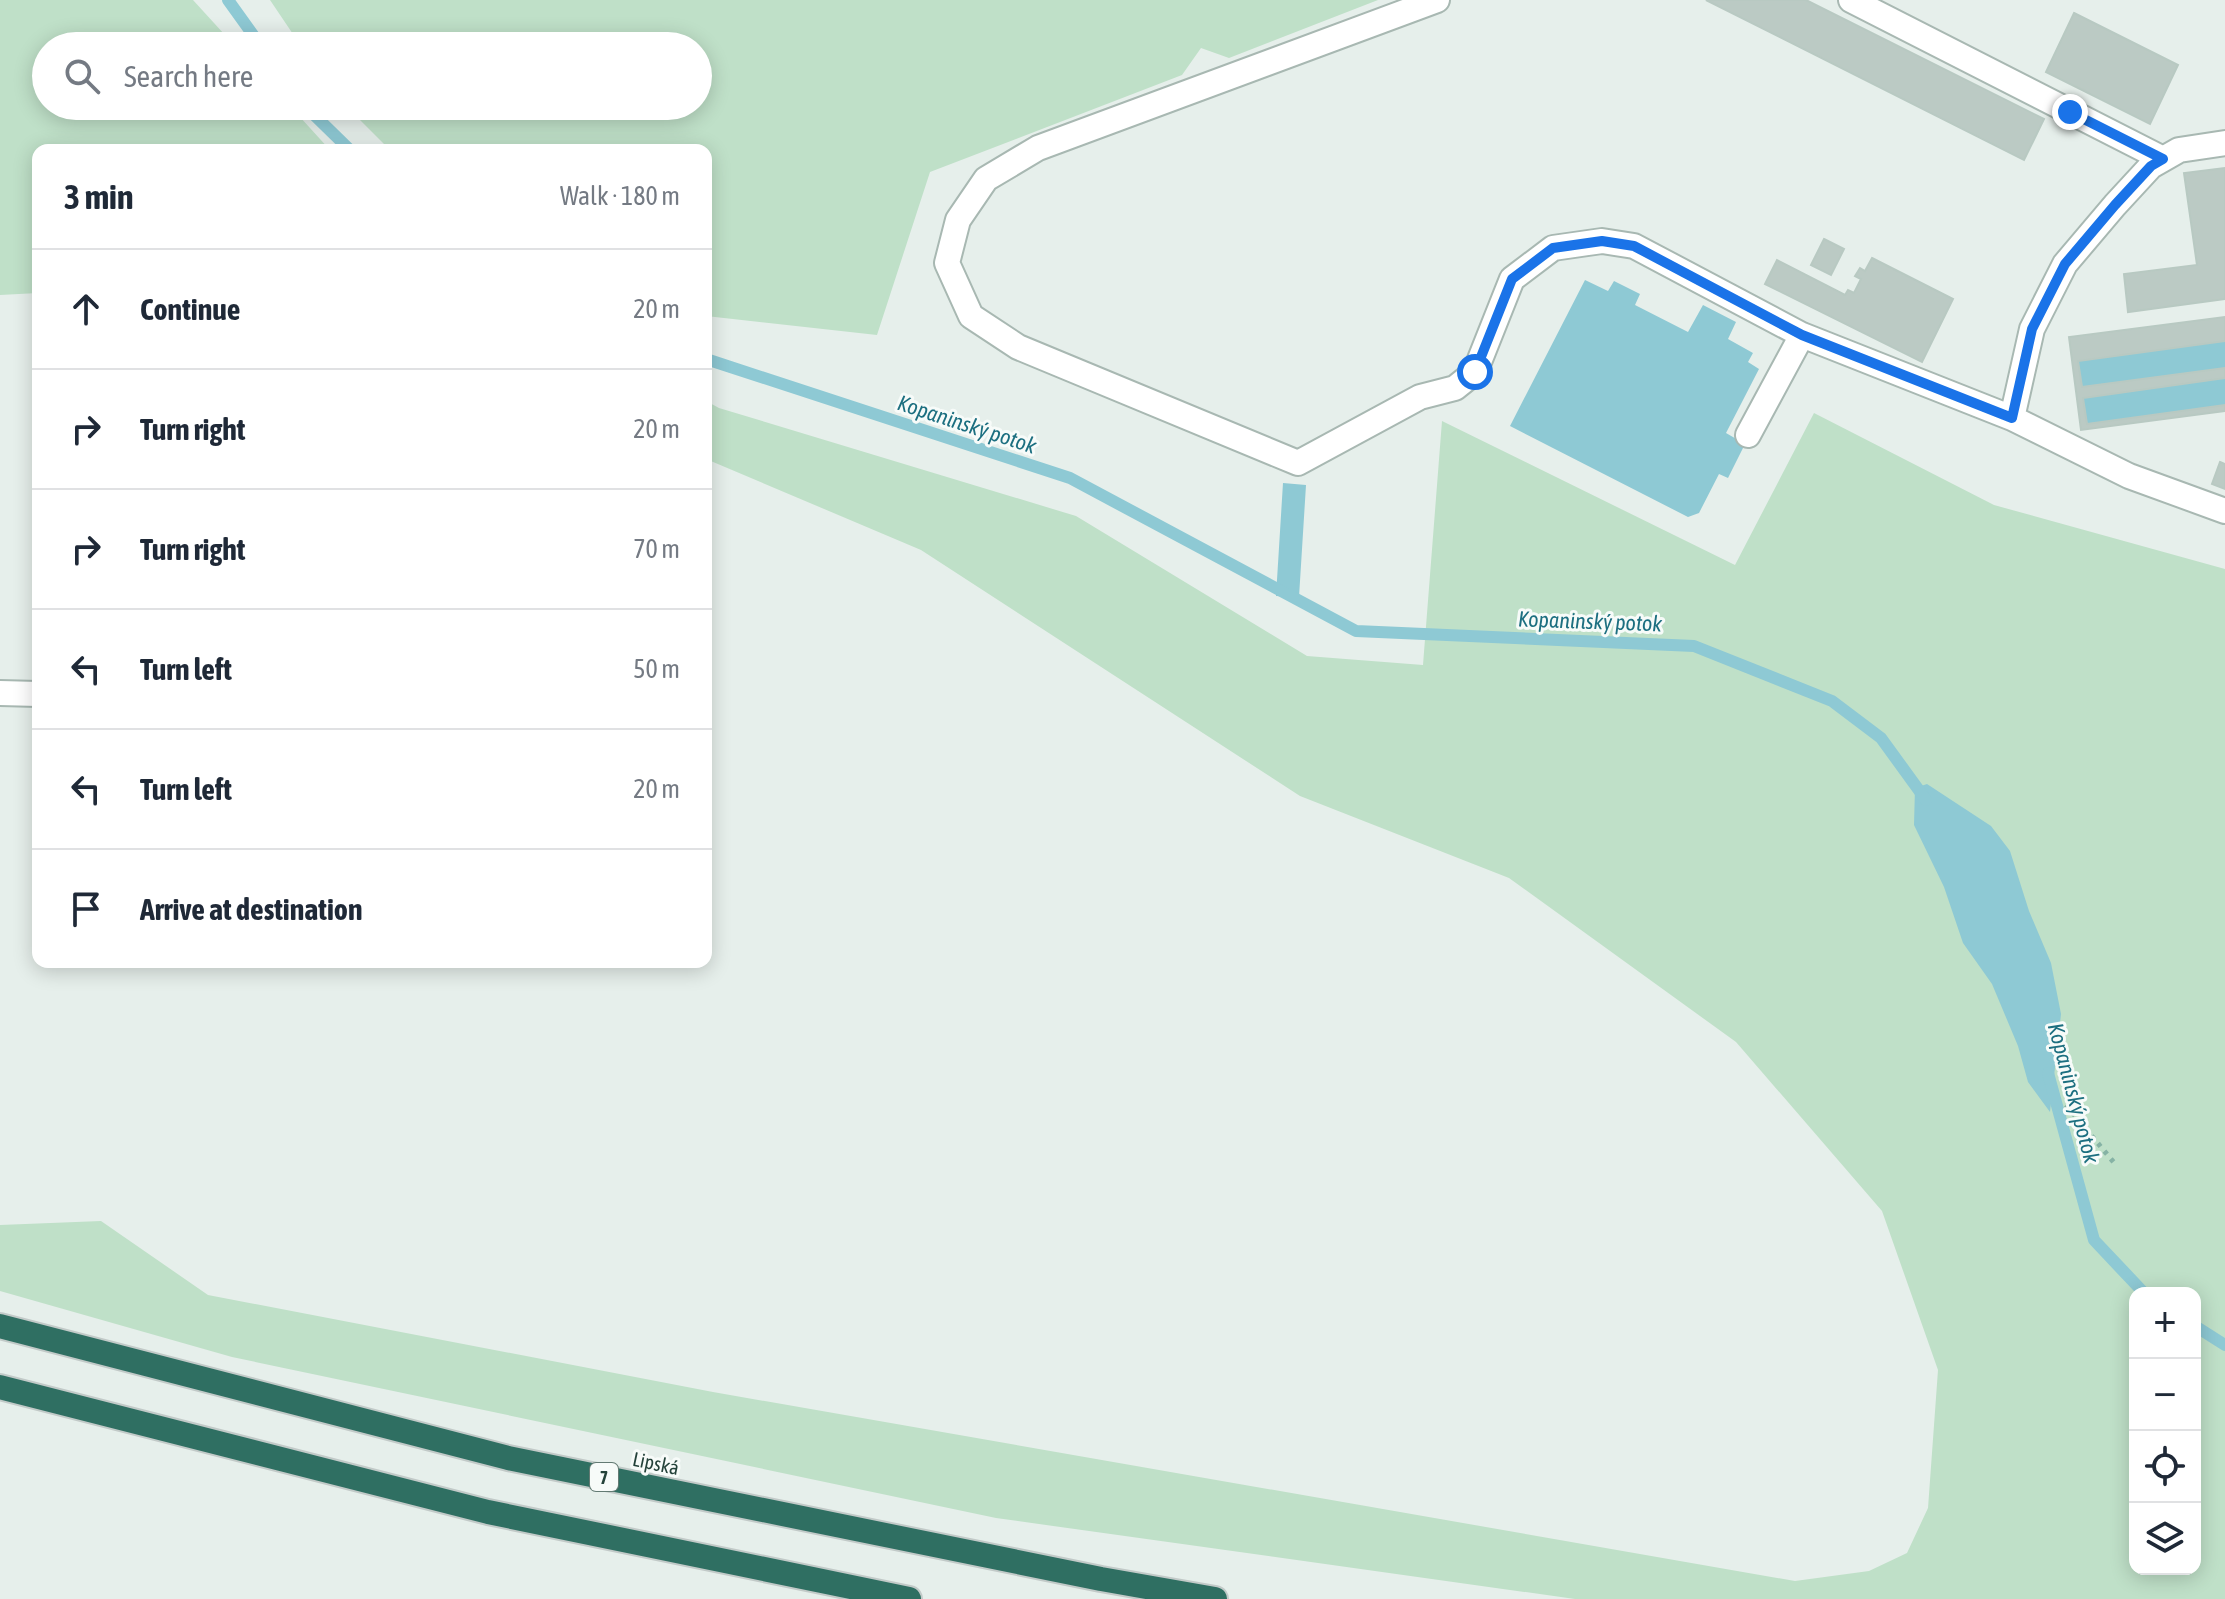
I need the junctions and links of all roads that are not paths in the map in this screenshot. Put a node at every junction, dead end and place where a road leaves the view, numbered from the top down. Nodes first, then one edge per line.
1 (1437, 0) edge
2 (1851, 0) edge
3 (2225, 143) edge
4 (2163, 159) junction
5 (1802, 335) junction
6 (2012, 418) junction
7 (1748, 435) dead end
8 (2225, 511) edge
9 (0, 693) edge
10 (32, 694) edge
11 (0, 1326) edge
12 (0, 1387) edge
13 (909, 1599) edge
14 (1215, 1599) edge

1 - 5 lane
2 - 4 lane
3 - 4 lane
4 - 6 lane
5 - 6 lane
5 - 7 lane
6 - 8 lane
9 - 10 lane
11 - 14 highway, Lipská / 7
12 - 13 highway

